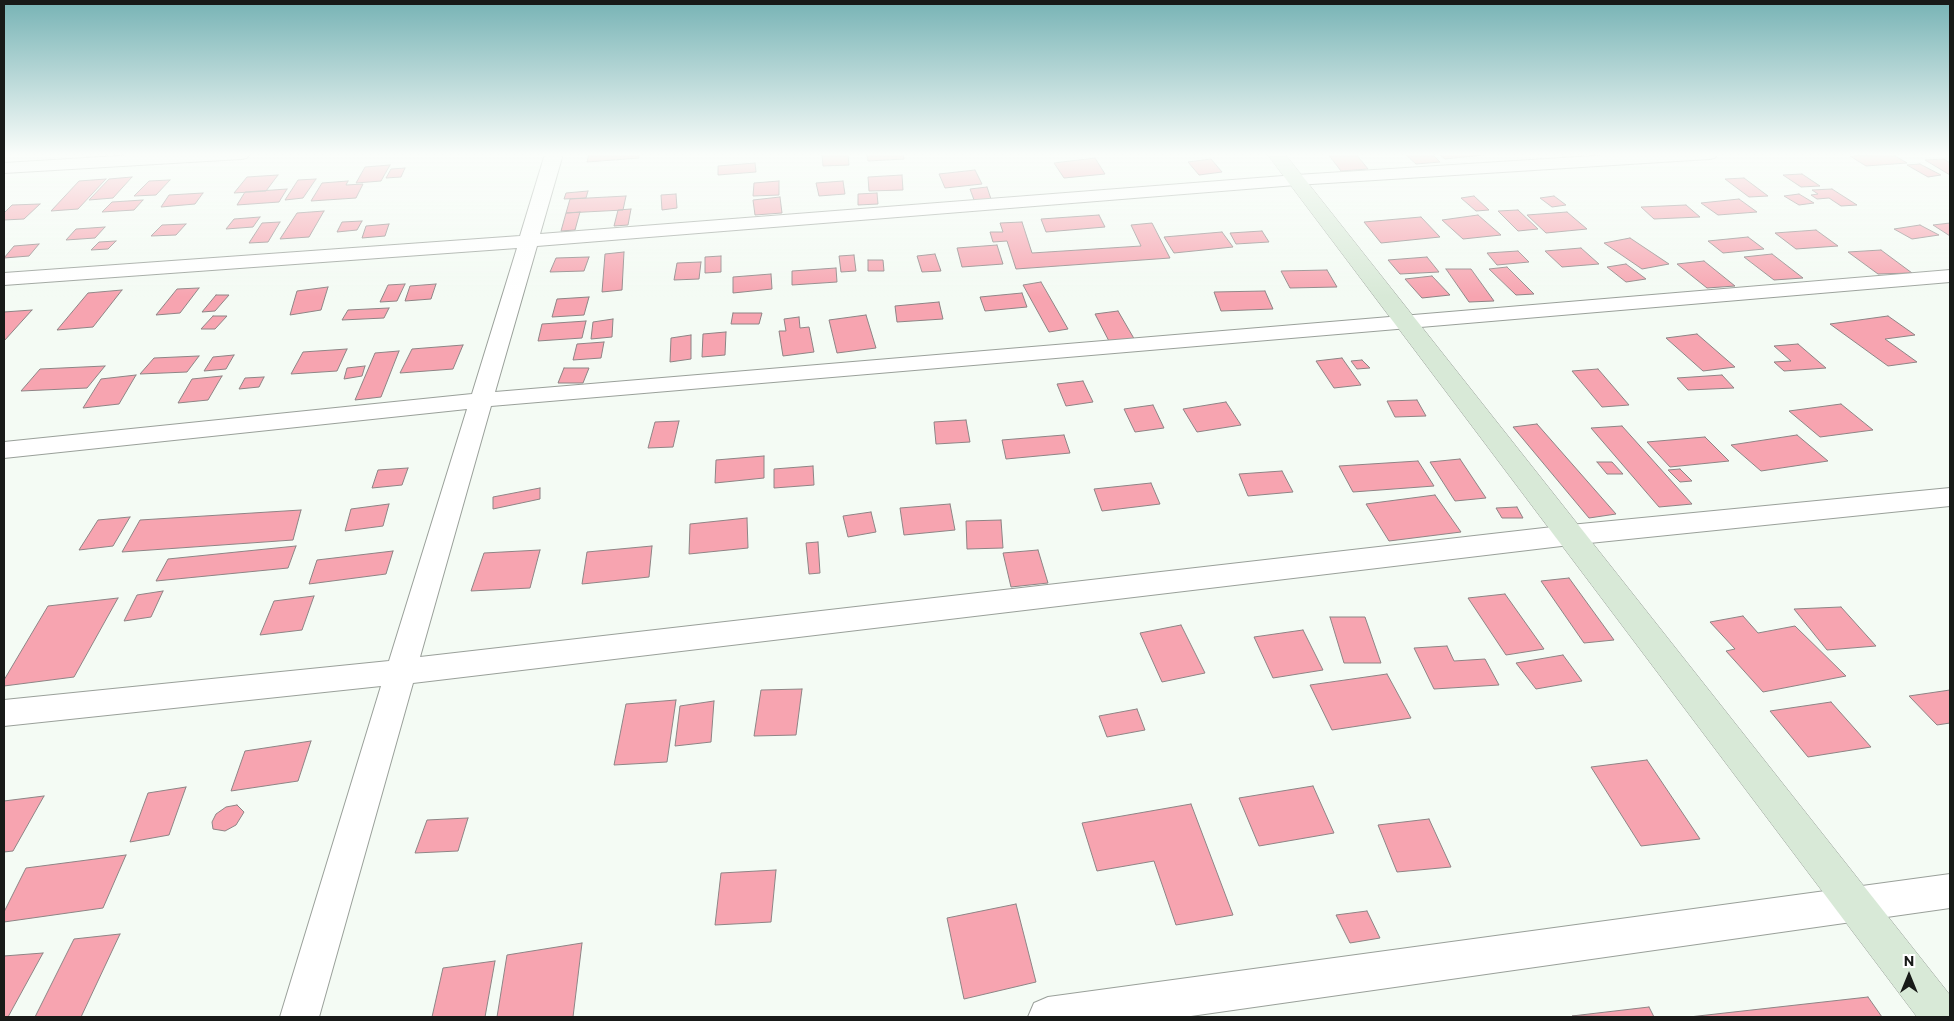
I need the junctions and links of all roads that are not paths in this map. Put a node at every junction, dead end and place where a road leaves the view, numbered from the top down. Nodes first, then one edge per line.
1 (540, 202) edge
2 (1023, 202) edge
3 (1313, 202) edge
4 (528, 241) junction
5 (1950, 276) edge
6 (4, 279) edge
7 (1405, 322) junction
8 (481, 400) junction
9 (4, 450) edge
10 (1950, 497) edge
11 (1570, 536) junction
12 (400, 672) junction
13 (4, 713) edge
14 (1950, 891) edge
15 (1856, 906) junction
16 (298, 1017) edge
17 (1048, 1017) edge
18 (1942, 1017) edge

1 - 4 street
2 - 4 street
3 - 7 street
4 - 6 street
4 - 8 street
5 - 7 street
7 - 8 street
7 - 11 street
8 - 9 street
8 - 12 street
10 - 11 street
11 - 12 street
11 - 15 street
12 - 13 street
12 - 16 street
14 - 15 street
15 - 17 street
15 - 18 street

